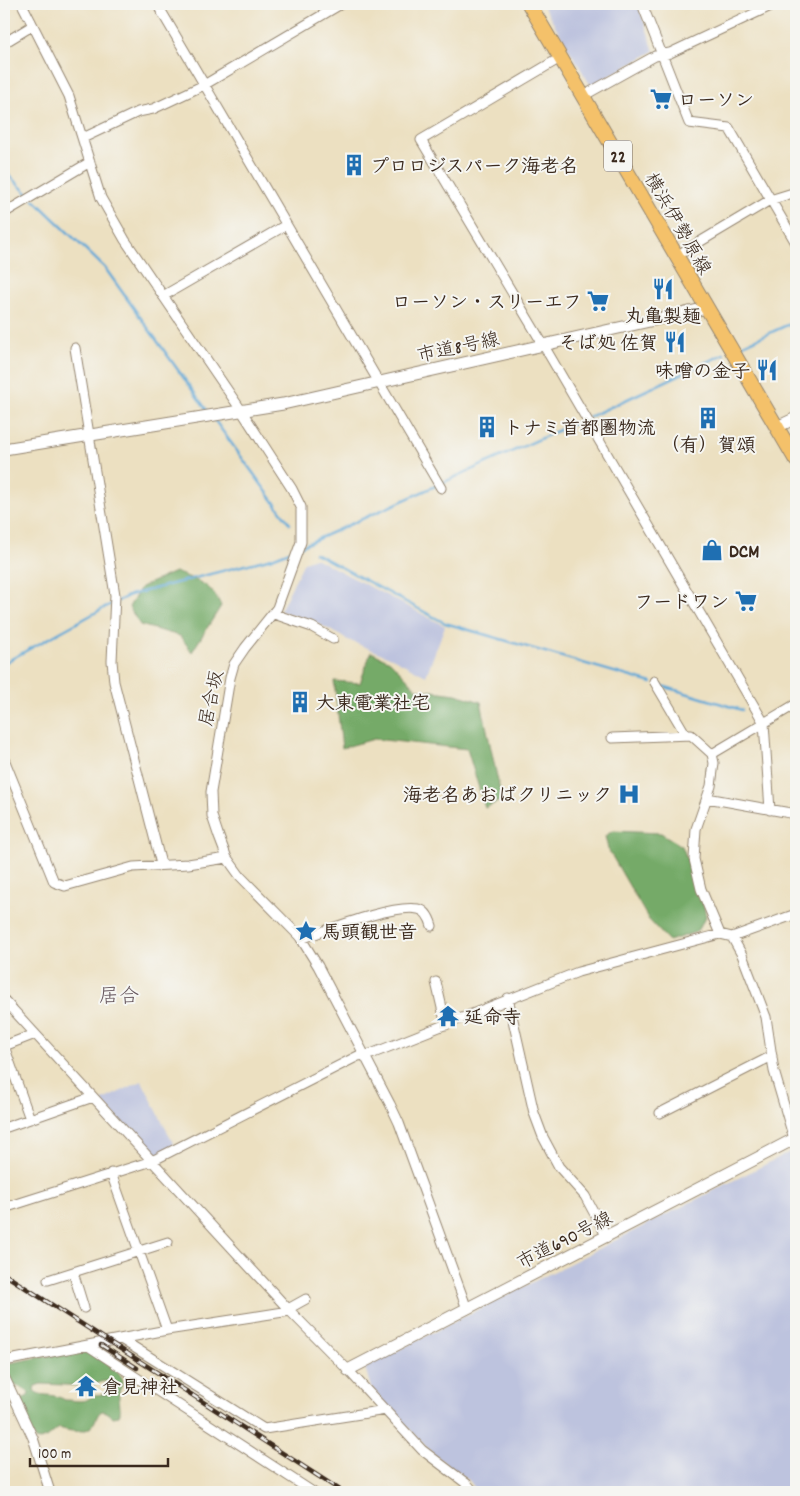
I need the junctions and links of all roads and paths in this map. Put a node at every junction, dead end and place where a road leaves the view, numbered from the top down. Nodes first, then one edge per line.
1 (22, 4) edge
2 (157, 4) edge
3 (340, 4) edge
4 (529, 4) edge
5 (642, 4) edge
6 (775, 4) edge
7 (32, 26) junction
8 (4, 43) edge
9 (661, 55) junction
10 (560, 58) junction
11 (204, 85) junction
12 (583, 96) junction
13 (83, 138) junction
14 (90, 162) junction
15 (796, 192) edge
16 (770, 200) junction
17 (4, 213) edge
18 (286, 225) junction
19 (796, 243) edge
20 (676, 256) junction
21 (163, 296) junction
22 (707, 308) junction
23 (544, 346) junction
24 (75, 348) dead end
25 (378, 382) junction
26 (241, 410) junction
27 (796, 418) edge
28 (777, 427) junction
29 (89, 435) junction
30 (4, 448) edge
31 (796, 460) edge
32 (440, 486) dead end
33 (276, 611) junction
34 (333, 639) dead end
35 (654, 681) dead end
36 (796, 704) edge
37 (764, 723) junction
38 (686, 735) junction
39 (612, 738) dead end
40 (712, 754) junction
41 (4, 759) edge
42 (707, 798) junction
43 (770, 810) junction
44 (796, 814) edge
45 (227, 858) junction
46 (160, 864) junction
47 (796, 914) edge
48 (432, 926) dead end
49 (720, 934) junction
50 (732, 937) junction
51 (301, 939) junction
52 (436, 982) dead end
53 (508, 998) junction
54 (4, 1000) edge
55 (446, 1025) junction
56 (35, 1034) junction
57 (4, 1046) edge
58 (364, 1055) junction
59 (772, 1056) junction
60 (93, 1097) junction
61 (660, 1113) dead end
62 (30, 1119) junction
63 (4, 1128) edge
64 (795, 1139) edge
65 (152, 1161) junction
66 (111, 1173) junction
67 (4, 1208) edge
68 (607, 1237) junction
69 (168, 1242) dead end
70 (139, 1251) junction
71 (73, 1272) junction
72 (48, 1280) dead end
73 (306, 1299) dead end
74 (84, 1308) dead end
75 (467, 1309) junction
76 (289, 1310) junction
77 (168, 1330) junction
78 (121, 1339) junction
79 (88, 1346) junction
80 (4, 1361) edge
81 (348, 1370) junction
82 (4, 1376) edge
83 (386, 1410) junction
84 (50, 1492) edge
85 (313, 1492) edge
86 (474, 1492) edge

1 - 7 street, 居合坂
2 - 11 street
3 - 11 street
4 - 10 main road, 横浜伊勢原線 / 22
5 - 9 street
6 - 9 street
7 - 8 street
7 - 13 street, 居合坂
9 - 12 street
9 - 16 street
10 - 12 main road, 横浜伊勢原線 / 22
10 - 23 street
11 - 13 street
11 - 18 street
12 - 20 main road, 横浜伊勢原線 / 22
13 - 14 street, 居合坂
14 - 17 street
14 - 21 street, 居合坂
15 - 16 street
16 - 19 street
16 - 20 street
18 - 21 street
18 - 25 street
20 - 22 main road, 横浜伊勢原線 / 22
21 - 26 street, 居合坂
22 - 23 street, 市道8号線
22 - 28 main road, 横浜伊勢原線 / 22
23 - 25 street, 市道8号線
23 - 37 street
24 - 29 street
25 - 26 street, 市道8号線
25 - 32 street
26 - 29 street, 市道8号線
26 - 33 street, 居合坂
27 - 28 street
28 - 31 main road, 横浜伊勢原線 / 22
29 - 30 street, 市道8号線
29 - 46 street
33 - 34 street
33 - 45 street, 居合坂
35 - 38 street
36 - 37 street
37 - 40 street
37 - 43 street
38 - 39 street
38 - 40 street
40 - 42 street
41 - 46 street
42 - 43 street
42 - 49 street
43 - 44 street
45 - 46 street
45 - 51 street
47 - 50 street
48 - 51 street
49 - 50 street
49 - 53 street
50 - 59 street
51 - 58 street
52 - 55 street
53 - 55 street
53 - 68 street
54 - 56 street
55 - 58 street
56 - 57 street
56 - 60 street
57 - 62 street
58 - 65 street
58 - 75 street
59 - 61 street
59 - 64 street
60 - 62 street
60 - 65 street
62 - 63 street
64 - 68 street, 市道690号線
65 - 66 street
65 - 76 street
66 - 67 street
66 - 70 street
68 - 75 street, 市道690号線
69 - 70 street
70 - 71 street
70 - 77 street
71 - 72 street
71 - 74 street
73 - 76 street
75 - 81 street, 市道690号線
76 - 77 street
76 - 81 street
77 - 78 street
78 - 79 street
78 - 83 street
79 - 80 street
79 - 85 street
81 - 83 street
82 - 84 street
83 - 86 street

